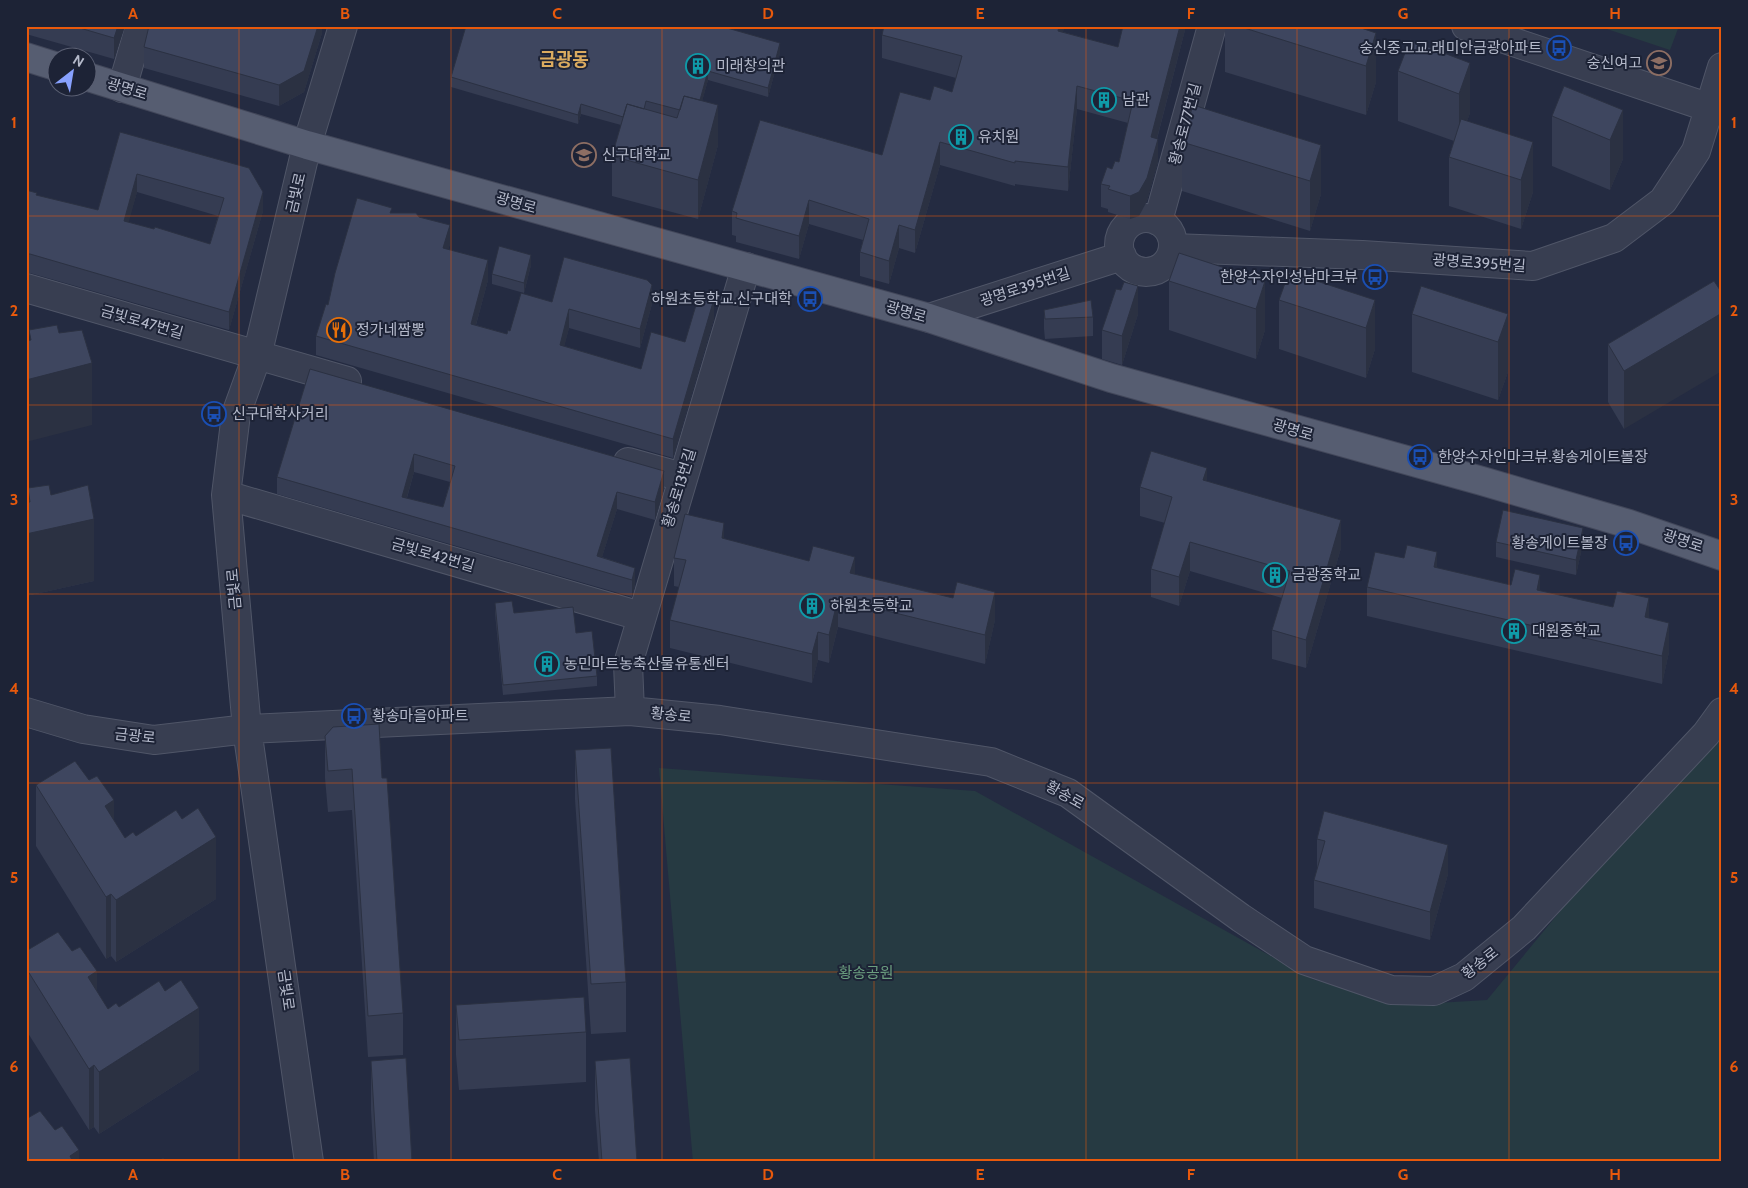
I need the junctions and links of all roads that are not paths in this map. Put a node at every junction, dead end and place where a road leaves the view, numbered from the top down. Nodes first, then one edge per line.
1 (140, 26) edge
2 (343, 26) edge
3 (1212, 26) edge
4 (1466, 26) edge
5 (26, 58) edge
6 (48, 64) edge
7 (1722, 67) edge
8 (98, 80) edge
9 (122, 88) junction
10 (1715, 110) edge
11 (307, 145) junction
12 (1158, 221) junction
13 (1173, 248) junction
14 (1122, 256) junction
15 (746, 267) junction
16 (26, 288) edge
17 (929, 318) junction
18 (257, 356) junction
19 (370, 388) edge
20 (606, 456) edge
21 (682, 477) junction
22 (226, 495) junction
23 (1722, 556) edge
24 (640, 616) junction
25 (630, 711) junction
26 (26, 712) edge
27 (1722, 712) edge
28 (247, 729) junction
29 (1714, 739) edge
30 (309, 1162) edge

1 - 9 street
2 - 11 street, 금빛로
3 - 12 street, 황송로77번길
4 - 10 street
5 - 6 main road
7 - 10 street, 광명로395번길
8 - 9 main road, 광명로
9 - 11 main road, 광명로
10 - 13 street, 광명로395번길
11 - 15 main road, 광명로
11 - 18 street, 금빛로
12 - 13 street
12 - 14 street
13 - 14 street
14 - 17 street, 광명로395번길
15 - 17 main road, 광명로
15 - 21 street, 황송로13번길
16 - 18 street, 금빛로47번길
17 - 23 main road, 광명로
18 - 19 street, 금빛로47번길
18 - 22 street, 금빛로
20 - 21 street
21 - 24 street, 황송로13번길
22 - 24 street, 금빛로42번길
22 - 28 street, 금빛로
24 - 25 street, 황송로13번길
25 - 28 street, 황송로
25 - 29 street, 황송로
26 - 28 street, 금광로
27 - 29 street, 황송로
28 - 30 street, 금빛로

